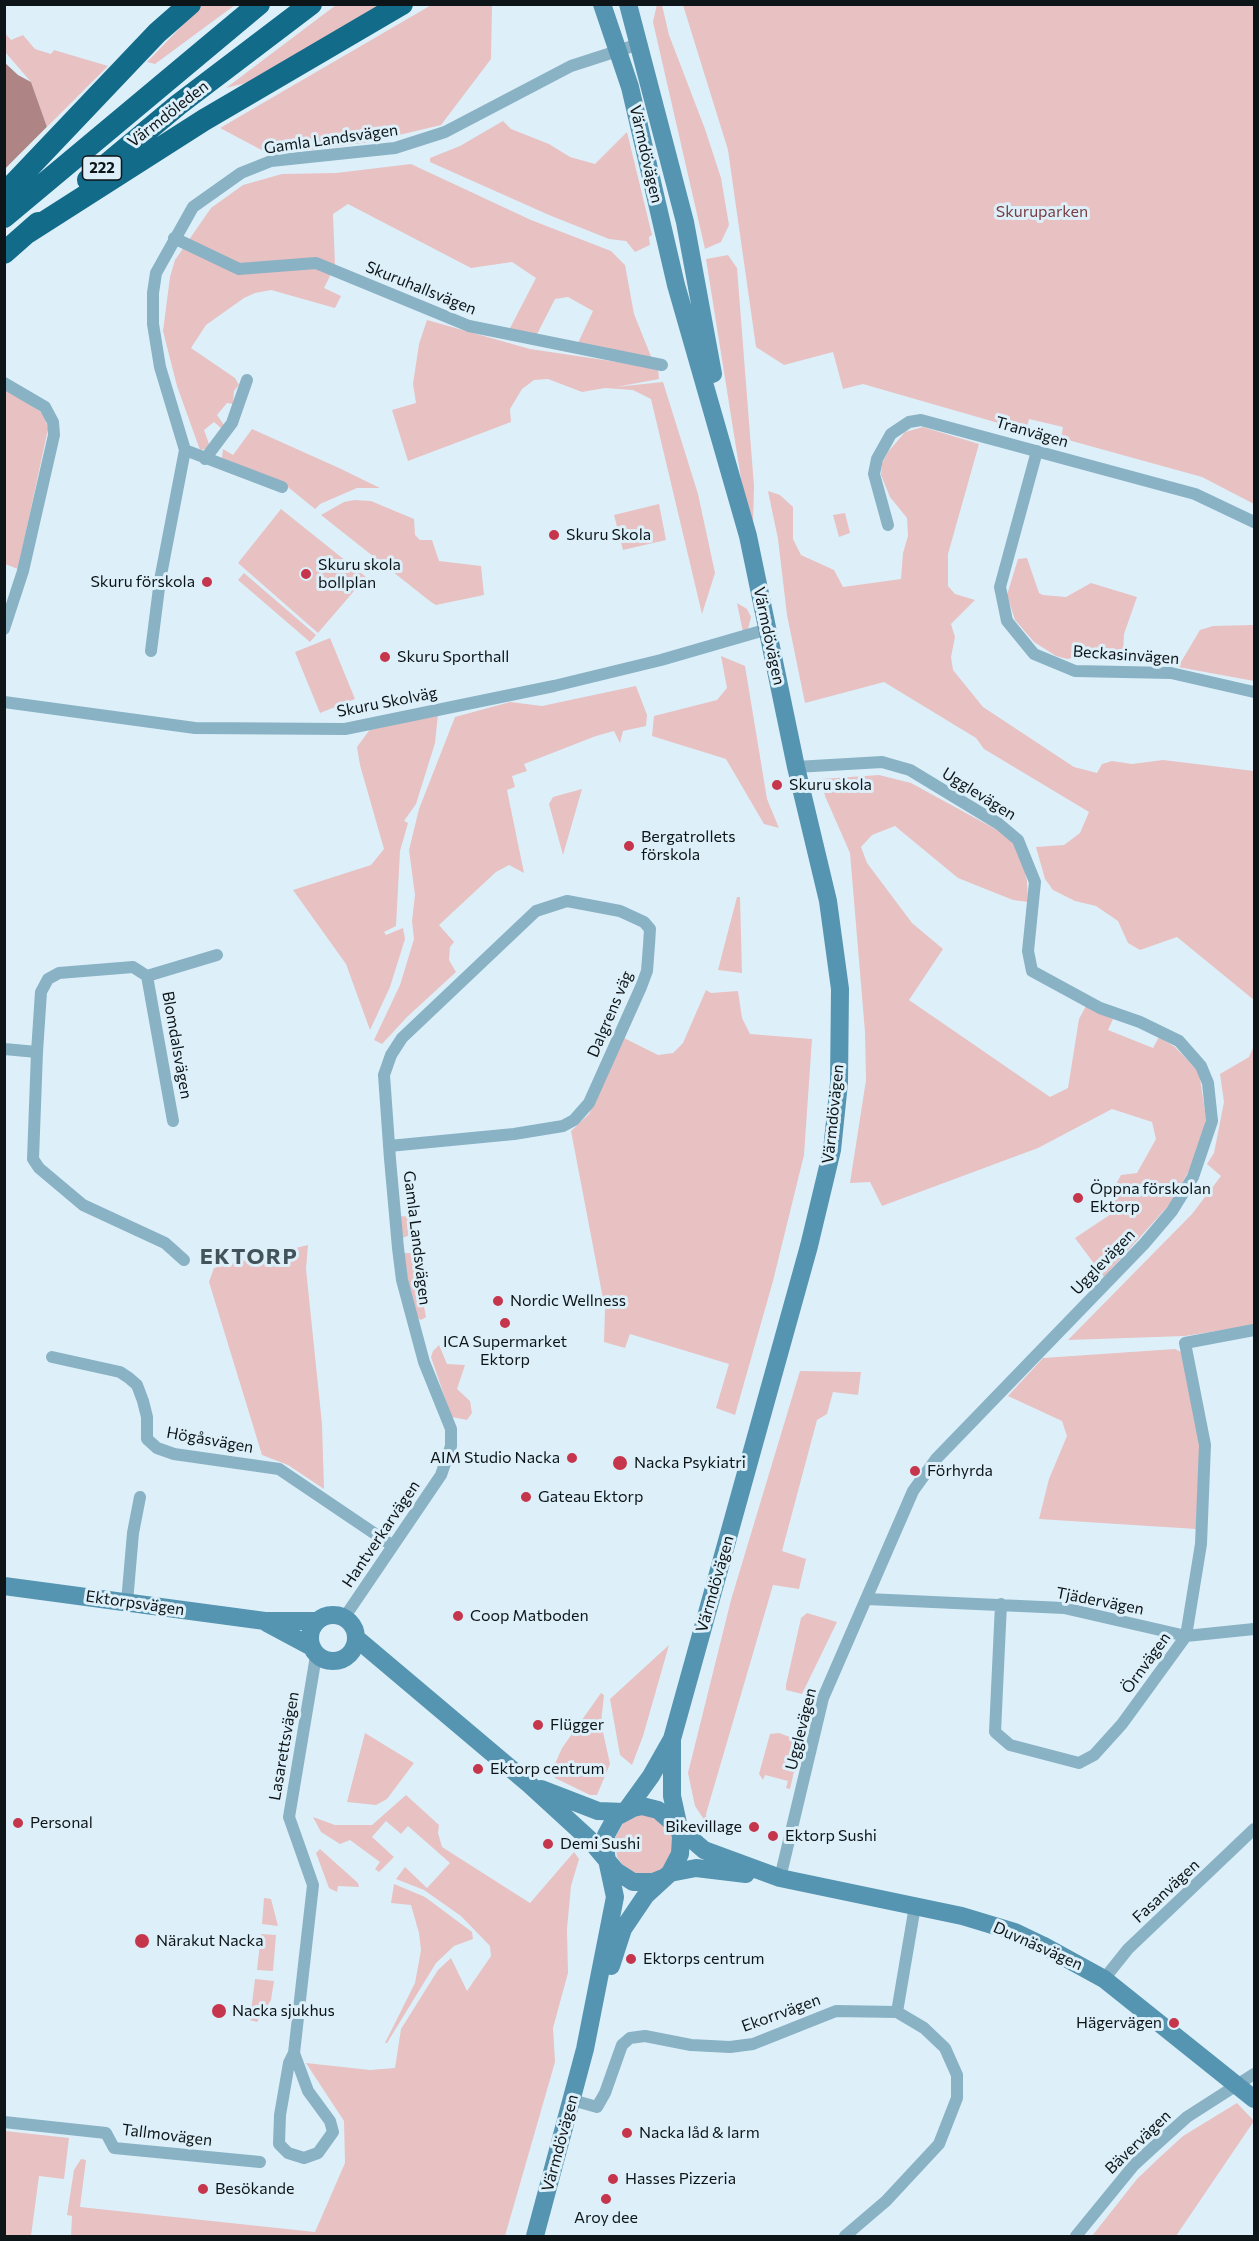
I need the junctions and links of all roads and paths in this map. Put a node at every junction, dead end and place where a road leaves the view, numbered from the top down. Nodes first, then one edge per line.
1 (190, 4) edge
2 (259, 4) edge
3 (311, 4) edge
4 (402, 4) edge
5 (602, 4) edge
6 (628, 4) edge
7 (639, 44) junction
8 (618, 51) junction
9 (4, 194) edge
10 (5, 217) edge
11 (27, 232) junction
12 (174, 238) junction
13 (4, 253) edge
14 (662, 365) dead end
15 (247, 380) dead end
16 (4, 383) edge
17 (186, 450) junction
18 (1038, 451) junction
19 (206, 459) junction
20 (733, 478) junction
21 (282, 487) dead end
22 (1254, 522) edge
23 (888, 525) dead end
24 (4, 629) edge
25 (768, 629) junction
26 (151, 651) dead end
27 (1254, 692) edge
28 (4, 702) edge
29 (796, 767) junction
30 (217, 955) dead end
31 (147, 976) junction
32 (4, 1049) edge
33 (37, 1052) junction
34 (384, 1075) joint
35 (173, 1121) dead end
36 (389, 1146) junction
37 (184, 1260) dead end
38 (1254, 1330) edge
39 (52, 1357) dead end
40 (451, 1434) joint
41 (140, 1497) dead end
42 (393, 1546) junction
43 (4, 1586) edge
44 (867, 1599) junction
45 (127, 1602) junction
46 (1001, 1604) junction
47 (344, 1618) junction
48 (265, 1621) junction
49 (317, 1621) junction
50 (1254, 1629) edge
51 (1186, 1636) junction
52 (356, 1638) junction
53 (313, 1651) junction
54 (345, 1658) junction
55 (404, 1679) junction
56 (672, 1739) junction
57 (529, 1784) junction
58 (625, 1812) junction
59 (678, 1828) junction
60 (1254, 1829) edge
61 (609, 1863) junction
62 (666, 1875) junction
63 (780, 1878) junction
64 (915, 1906) junction
65 (1104, 1979) junction
66 (897, 2012) junction
67 (585, 2049) junction
68 (294, 2053) junction
69 (1254, 2074) edge
70 (1237, 2085) junction
71 (1254, 2099) edge
72 (572, 2100) junction
73 (4, 2122) edge
74 (260, 2162) dead end
75 (535, 2236) edge
76 (845, 2236) edge
77 (1076, 2236) edge

1 - 9 highway
2 - 10 highway, Värmdöleden / 222
3 - 11 highway, Värmdöleden / 222
4 - 11 highway
5 - 8 main road, Värmdövägen
6 - 7 main road, Värmdövägen
7 - 8 street, Gamla Landsvägen
7 - 20 main road, Värmdövägen
8 - 12 street, Gamla Landsvägen
8 - 20 main road, Värmdövägen
11 - 13 highway, Värmdöleden / 222
12 - 14 street, Skuruhallsvägen
12 - 17 street, Gamla Landsvägen
15 - 19 street
16 - 24 street
17 - 19 street
17 - 26 street, Gamla Landsvägen
18 - 22 street, Tranvägen
18 - 23 street, Tranvägen
18 - 27 street, Beckasinvägen
19 - 21 street
20 - 25 main road, Värmdövägen
25 - 28 street, Skuru Skolväg
25 - 29 main road, Värmdövägen
29 - 44 street, Ugglevägen
29 - 56 main road, Värmdövägen
30 - 31 street, Blomdalsvägen
31 - 33 street, Blomdalsvägen
31 - 35 street, Blomdalsvägen
32 - 33 street
33 - 37 street
34 - 36 street, Gamla Landsvägen
34 - 36 street, Dalgrens väg
36 - 40 street, Gamla Landsvägen
38 - 51 street, Örnvägen
39 - 42 street, Högåsvägen
40 - 42 street, Hantverkarvägen
41 - 45 street
42 - 47 street, Hantverkarvägen
43 - 45 main road, Ektorpsvägen
44 - 46 street, Tjädervägen
44 - 63 street, Ugglevägen
45 - 48 main road, Ektorpsvägen
46 - 51 street, Tjädervägen
46 - 51 street, Örnvägen
47 - 49 main road
47 - 52 main road
48 - 49 main road, Ektorpsvägen
48 - 53 main road, Ektorpsvägen
49 - 53 main road
50 - 51 street, Tjädervägen
52 - 54 main road
52 - 55 main road
53 - 54 main road
53 - 68 street, Lasarettsvägen
54 - 55 main road
55 - 57 main road
56 - 58 main road, Värmdövägen
56 - 59 main road, Värmdövägen
57 - 58 main road
57 - 61 main road
58 - 59 main road
58 - 61 main road, Värmdövägen
59 - 62 main road, Värmdövägen
59 - 63 main road, Duvnäsvägen
60 - 65 street, Fasanvägen
61 - 62 main road
61 - 67 main road, Värmdövägen
62 - 63 main road, Duvnäsvägen
62 - 67 main road, Värmdövägen
63 - 64 main road, Duvnäsvägen
64 - 65 main road, Duvnäsvägen
64 - 66 street
65 - 70 main road, Duvnäsvägen
66 - 72 street, Ekorrvägen
66 - 76 street, Ekorrvägen
67 - 72 main road, Värmdövägen
68 - 68 street, Lasarettsvägen
69 - 70 street
70 - 71 main road, Duvnäsvägen
70 - 77 street, Bävervägen
72 - 75 main road, Värmdövägen
73 - 74 street, Tallmovägen

